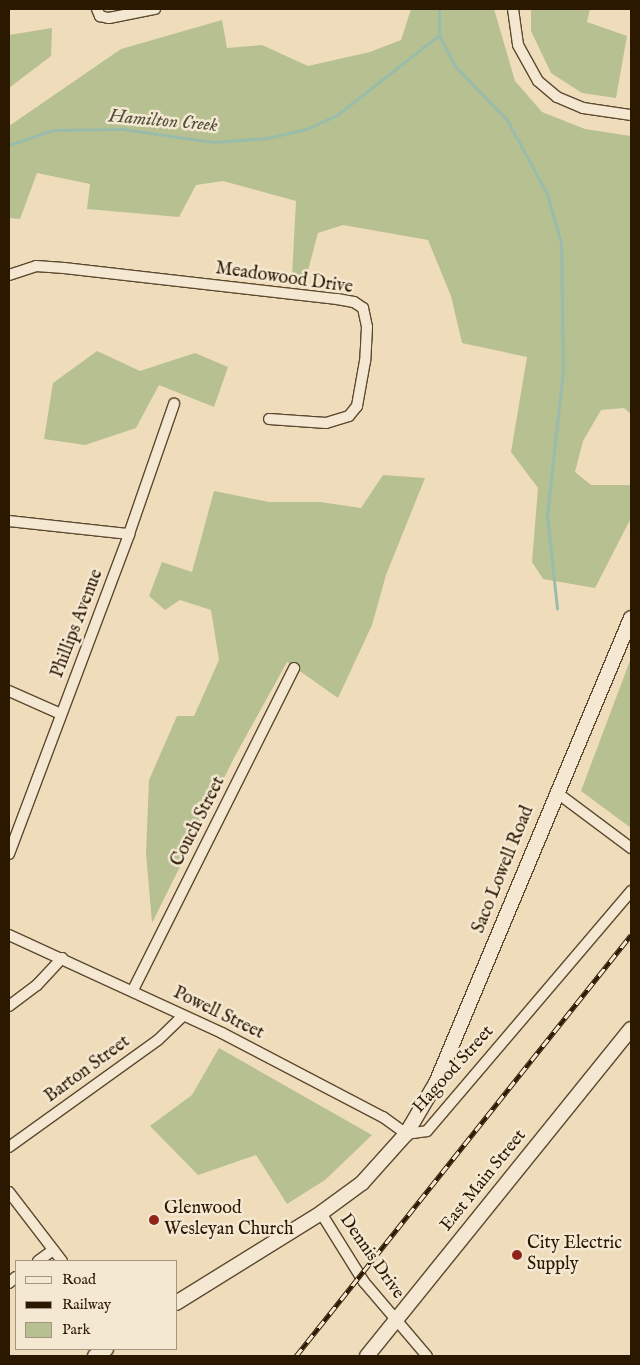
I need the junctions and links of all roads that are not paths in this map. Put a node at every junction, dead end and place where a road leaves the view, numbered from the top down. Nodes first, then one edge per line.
1 (97, 9) edge
2 (155, 9) edge
3 (513, 9) edge
4 (631, 115) edge
5 (9, 275) edge
6 (174, 404) dead end
7 (269, 419) dead end
8 (9, 521) edge
9 (129, 534) junction
10 (631, 618) edge
11 (294, 668) dead end
12 (9, 691) edge
13 (60, 714) junction
14 (556, 792) junction
15 (631, 848) edge
16 (9, 854) edge
17 (631, 891) edge
18 (9, 935) edge
19 (62, 958) junction
20 (133, 990) junction
21 (9, 1006) edge
22 (183, 1016) junction
23 (631, 1029) edge
24 (406, 1134) junction
25 (9, 1147) edge
26 (9, 1192) edge
27 (321, 1213) junction
28 (53, 1250) junction
29 (39, 1260) edge
30 (61, 1260) edge
31 (178, 1302) edge
32 (396, 1320) junction
33 (367, 1356) edge
34 (427, 1356) edge

1 - 2 street
3 - 4 street
5 - 7 street, Meadowood Drive
6 - 9 street, Phillips Avenue
8 - 9 street
9 - 13 street, Phillips Avenue
10 - 14 street, Saco Lowell Road
11 - 20 street, Couch Street
12 - 13 street
13 - 16 street, Phillips Avenue
14 - 15 street
14 - 24 street, Saco Lowell Road
17 - 24 street, Hagood Street
18 - 19 street, Powell Street
19 - 20 street, Powell Street
19 - 21 street
20 - 22 street, Powell Street
22 - 24 street, Powell Street
22 - 25 street, Barton Street
23 - 32 street, East Main Street
24 - 27 street, Hagood Street
26 - 28 street
27 - 31 street, Hagood Street
27 - 32 street, Dennis Drive
28 - 29 street
28 - 30 street
32 - 33 street, East Main Street
32 - 34 street, Dennis Drive

